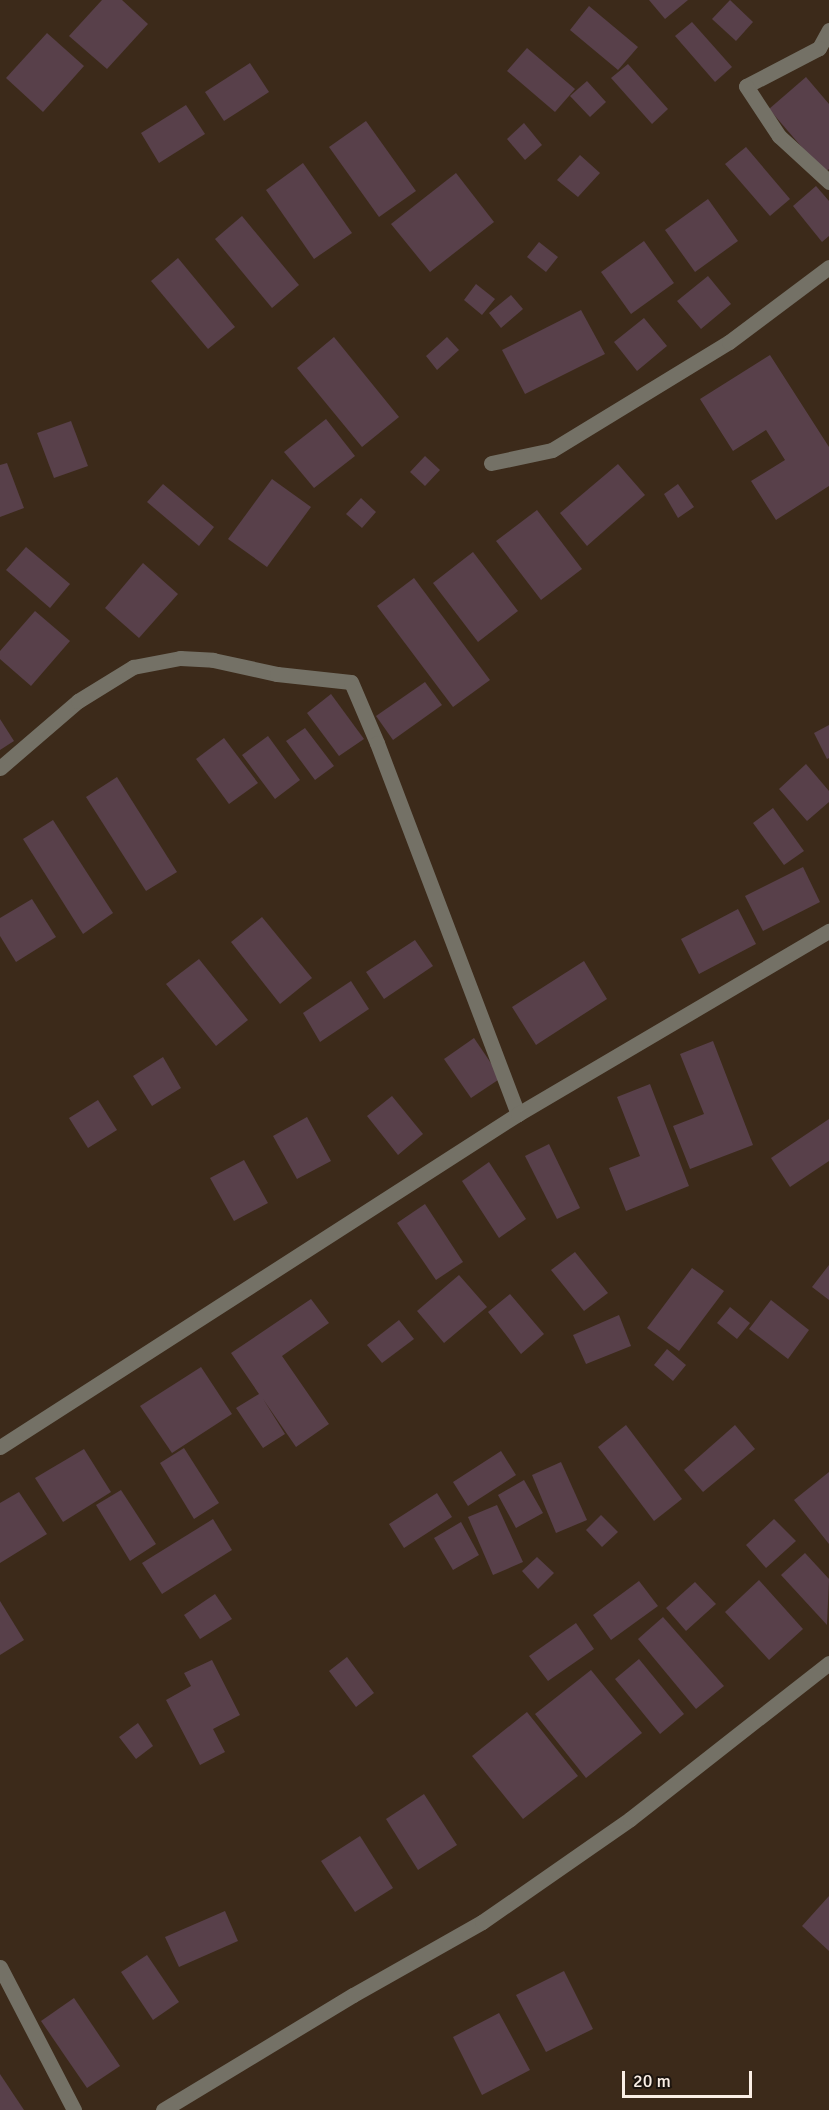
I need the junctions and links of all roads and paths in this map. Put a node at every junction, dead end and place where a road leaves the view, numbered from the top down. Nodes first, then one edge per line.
1 (829, 30) edge
2 (829, 182) edge
3 (829, 267) edge
4 (491, 464) dead end
5 (0, 768) edge
6 (829, 931) edge
7 (518, 1114) junction
8 (0, 1447) edge
9 (829, 1663) edge
10 (0, 1967) edge
11 (74, 2110) edge
12 (163, 2110) edge

1 - 2 street
3 - 4 street
5 - 7 street
6 - 7 street
7 - 8 street
9 - 12 street
10 - 11 street

